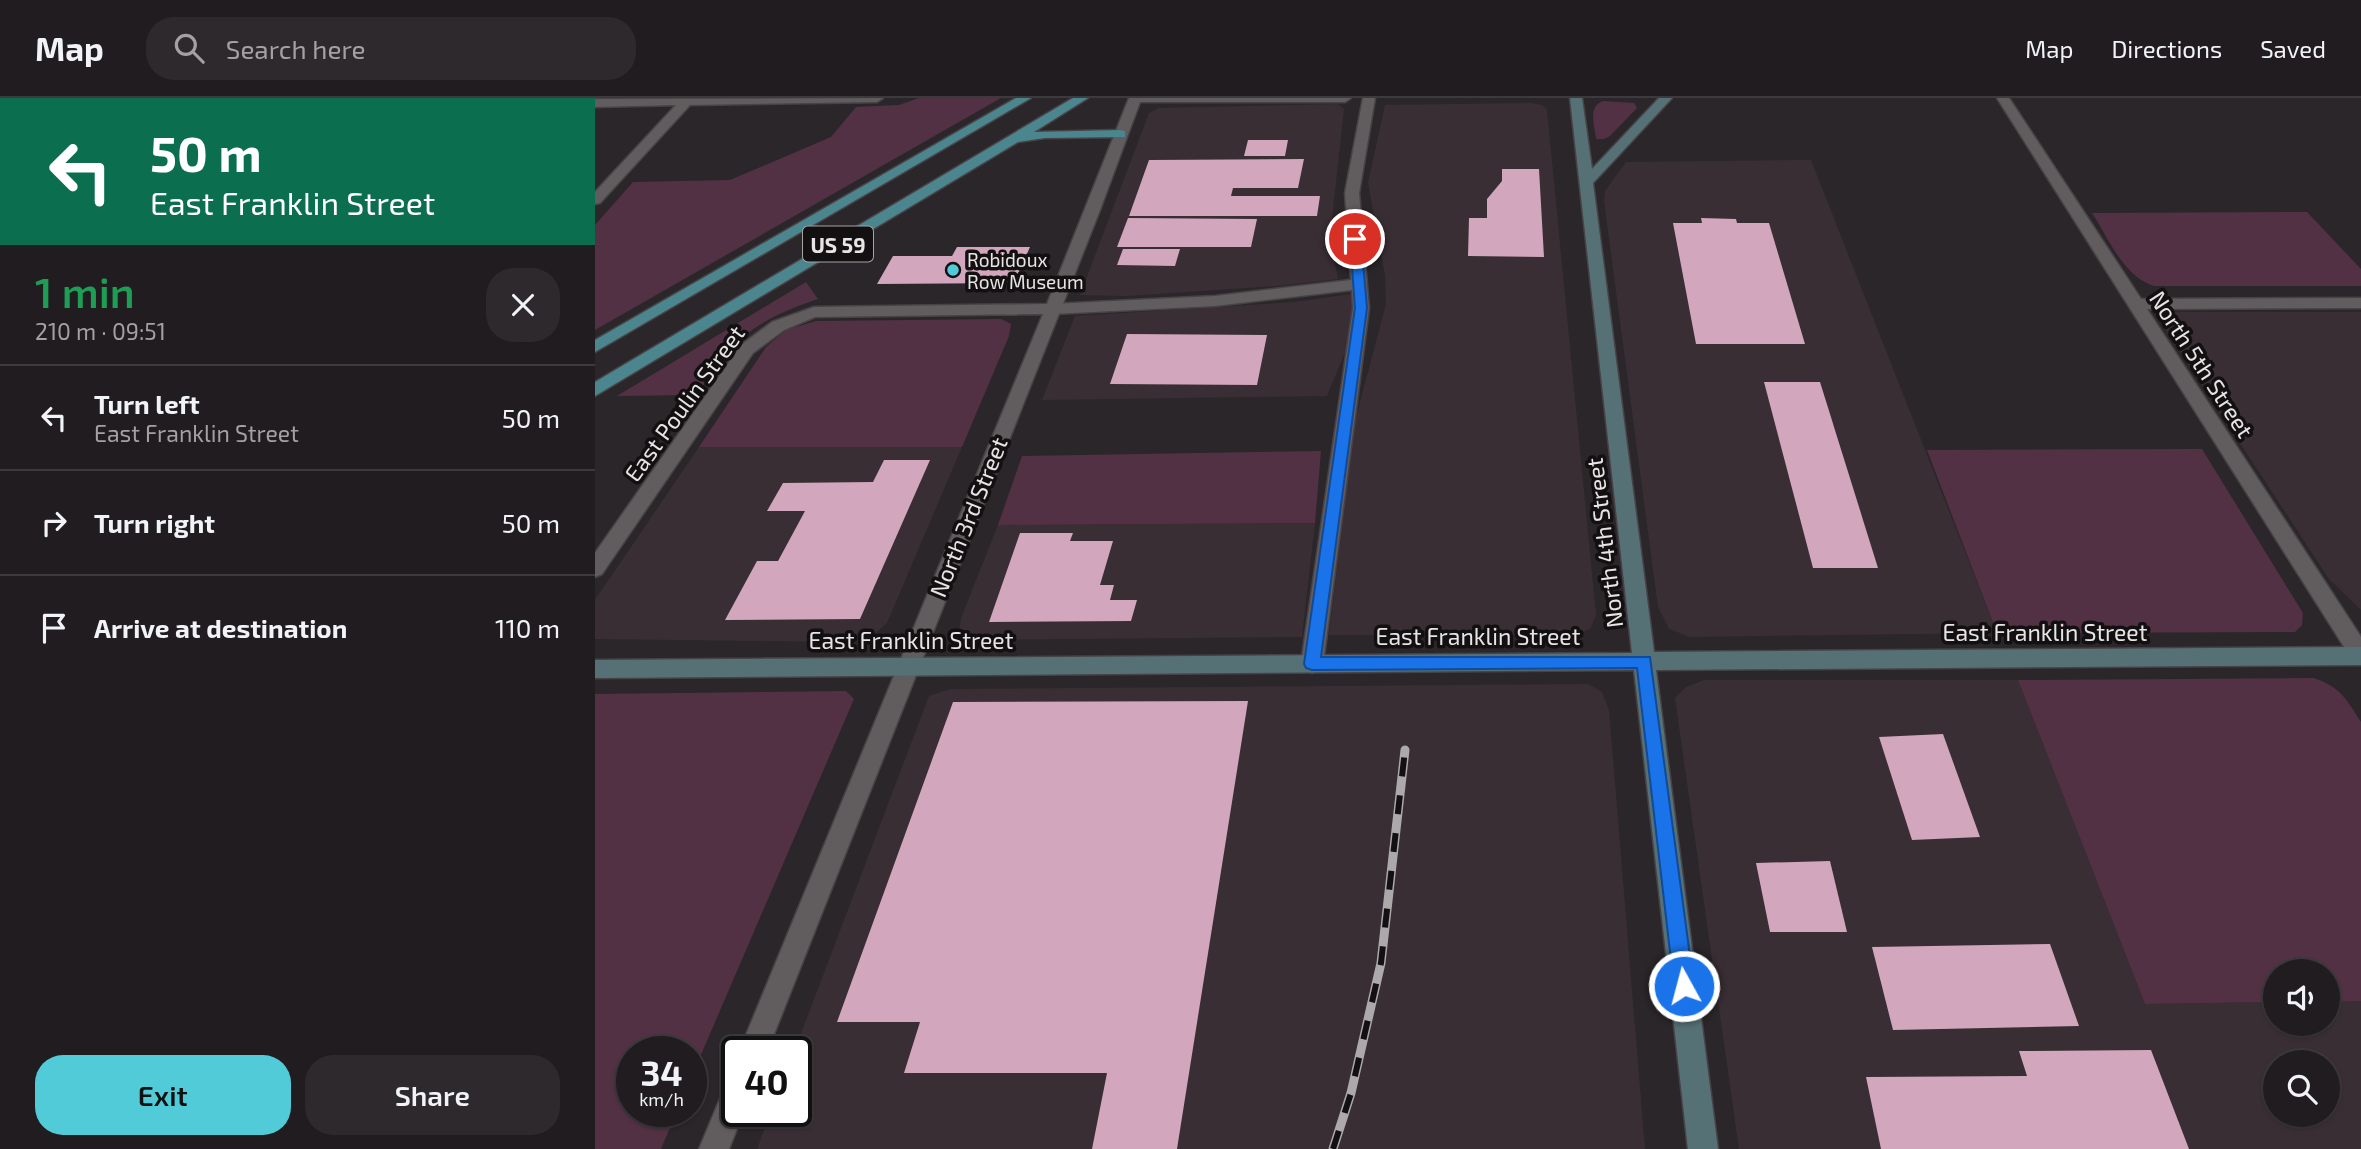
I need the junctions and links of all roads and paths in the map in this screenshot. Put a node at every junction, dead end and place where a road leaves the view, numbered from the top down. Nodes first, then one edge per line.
1 (877, 98) edge
2 (1025, 98) edge
3 (1082, 98) edge
4 (1135, 98) edge
5 (1345, 98) edge
6 (1369, 98) edge
7 (1576, 98) edge
8 (1667, 98) edge
9 (2003, 98) edge
10 (688, 100) edge
11 (595, 103) edge
12 (1120, 134) junction
13 (1009, 141) junction
14 (1587, 182) junction
15 (595, 200) edge
16 (1359, 284) junction
17 (2361, 303) edge
18 (2137, 304) junction
19 (1052, 309) junction
20 (595, 347) edge
21 (595, 390) edge
22 (595, 569) edge
23 (2361, 655) edge
24 (1644, 661) junction
25 (1312, 664) junction
26 (908, 667) junction
27 (595, 669) edge
28 (759, 1036) edge
29 (723, 1127) edge
30 (714, 1149) edge
31 (1703, 1149) edge

1 - 10 street
2 - 20 main road, US 59
3 - 13 main road, US 59
4 - 5 street
4 - 12 street, North 3rd Street
6 - 16 street
7 - 14 street, North 4th Street
8 - 14 street
9 - 18 street, North 5th Street
10 - 11 street
10 - 15 street
12 - 13 main road
12 - 19 street, North 3rd Street
13 - 21 main road, US 59
14 - 24 street, North 4th Street
16 - 19 street, East Poulin Street
16 - 25 street
17 - 18 street
18 - 23 street, North 5th Street
19 - 22 street, East Poulin Street
19 - 26 street, North 3rd Street
23 - 24 street, East Franklin Street
24 - 25 street, East Franklin Street
24 - 31 street, North 4th Street
25 - 26 street, East Franklin Street
26 - 27 street, East Franklin Street
26 - 28 street, North 3rd Street
29 - 30 street

